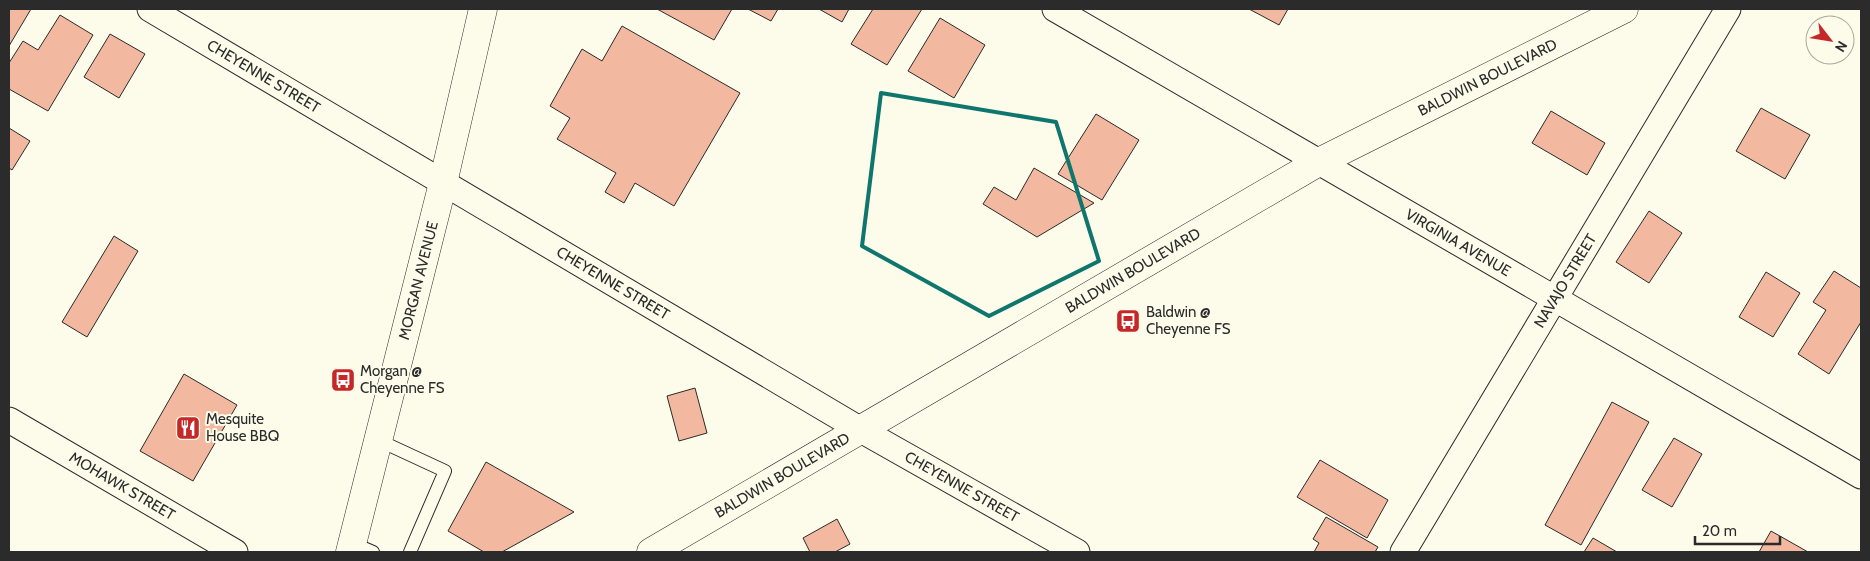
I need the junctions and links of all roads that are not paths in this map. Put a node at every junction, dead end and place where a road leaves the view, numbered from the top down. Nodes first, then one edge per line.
1 (150, 9) edge
2 (483, 9) edge
3 (1055, 9) edge
4 (1624, 9) edge
5 (1728, 9) edge
6 (1318, 163) junction
7 (443, 183) junction
8 (1554, 298) junction
9 (9, 420) edge
10 (861, 430) junction
11 (378, 440) junction
12 (1861, 476) edge
13 (358, 549) edge
14 (235, 552) edge
15 (410, 552) edge
16 (650, 552) edge
17 (1077, 552) edge
18 (1403, 552) edge

1 - 7 street, CHEYENNE STREET
2 - 7 main road, MORGAN AVENUE
3 - 6 street, VIRGINIA AVENUE
4 - 6 main road, BALDWIN BOULEVARD
5 - 8 street, NAVAJO STREET
6 - 8 street, VIRGINIA AVENUE
6 - 10 main road, BALDWIN BOULEVARD
7 - 10 street, CHEYENNE STREET
7 - 11 main road, MORGAN AVENUE
8 - 12 street, VIRGINIA AVENUE
8 - 18 street, NAVAJO STREET
9 - 14 street, MOHAWK STREET
10 - 16 main road, BALDWIN BOULEVARD
10 - 17 street, CHEYENNE STREET
11 - 13 main road, MORGAN AVENUE
11 - 15 lane

